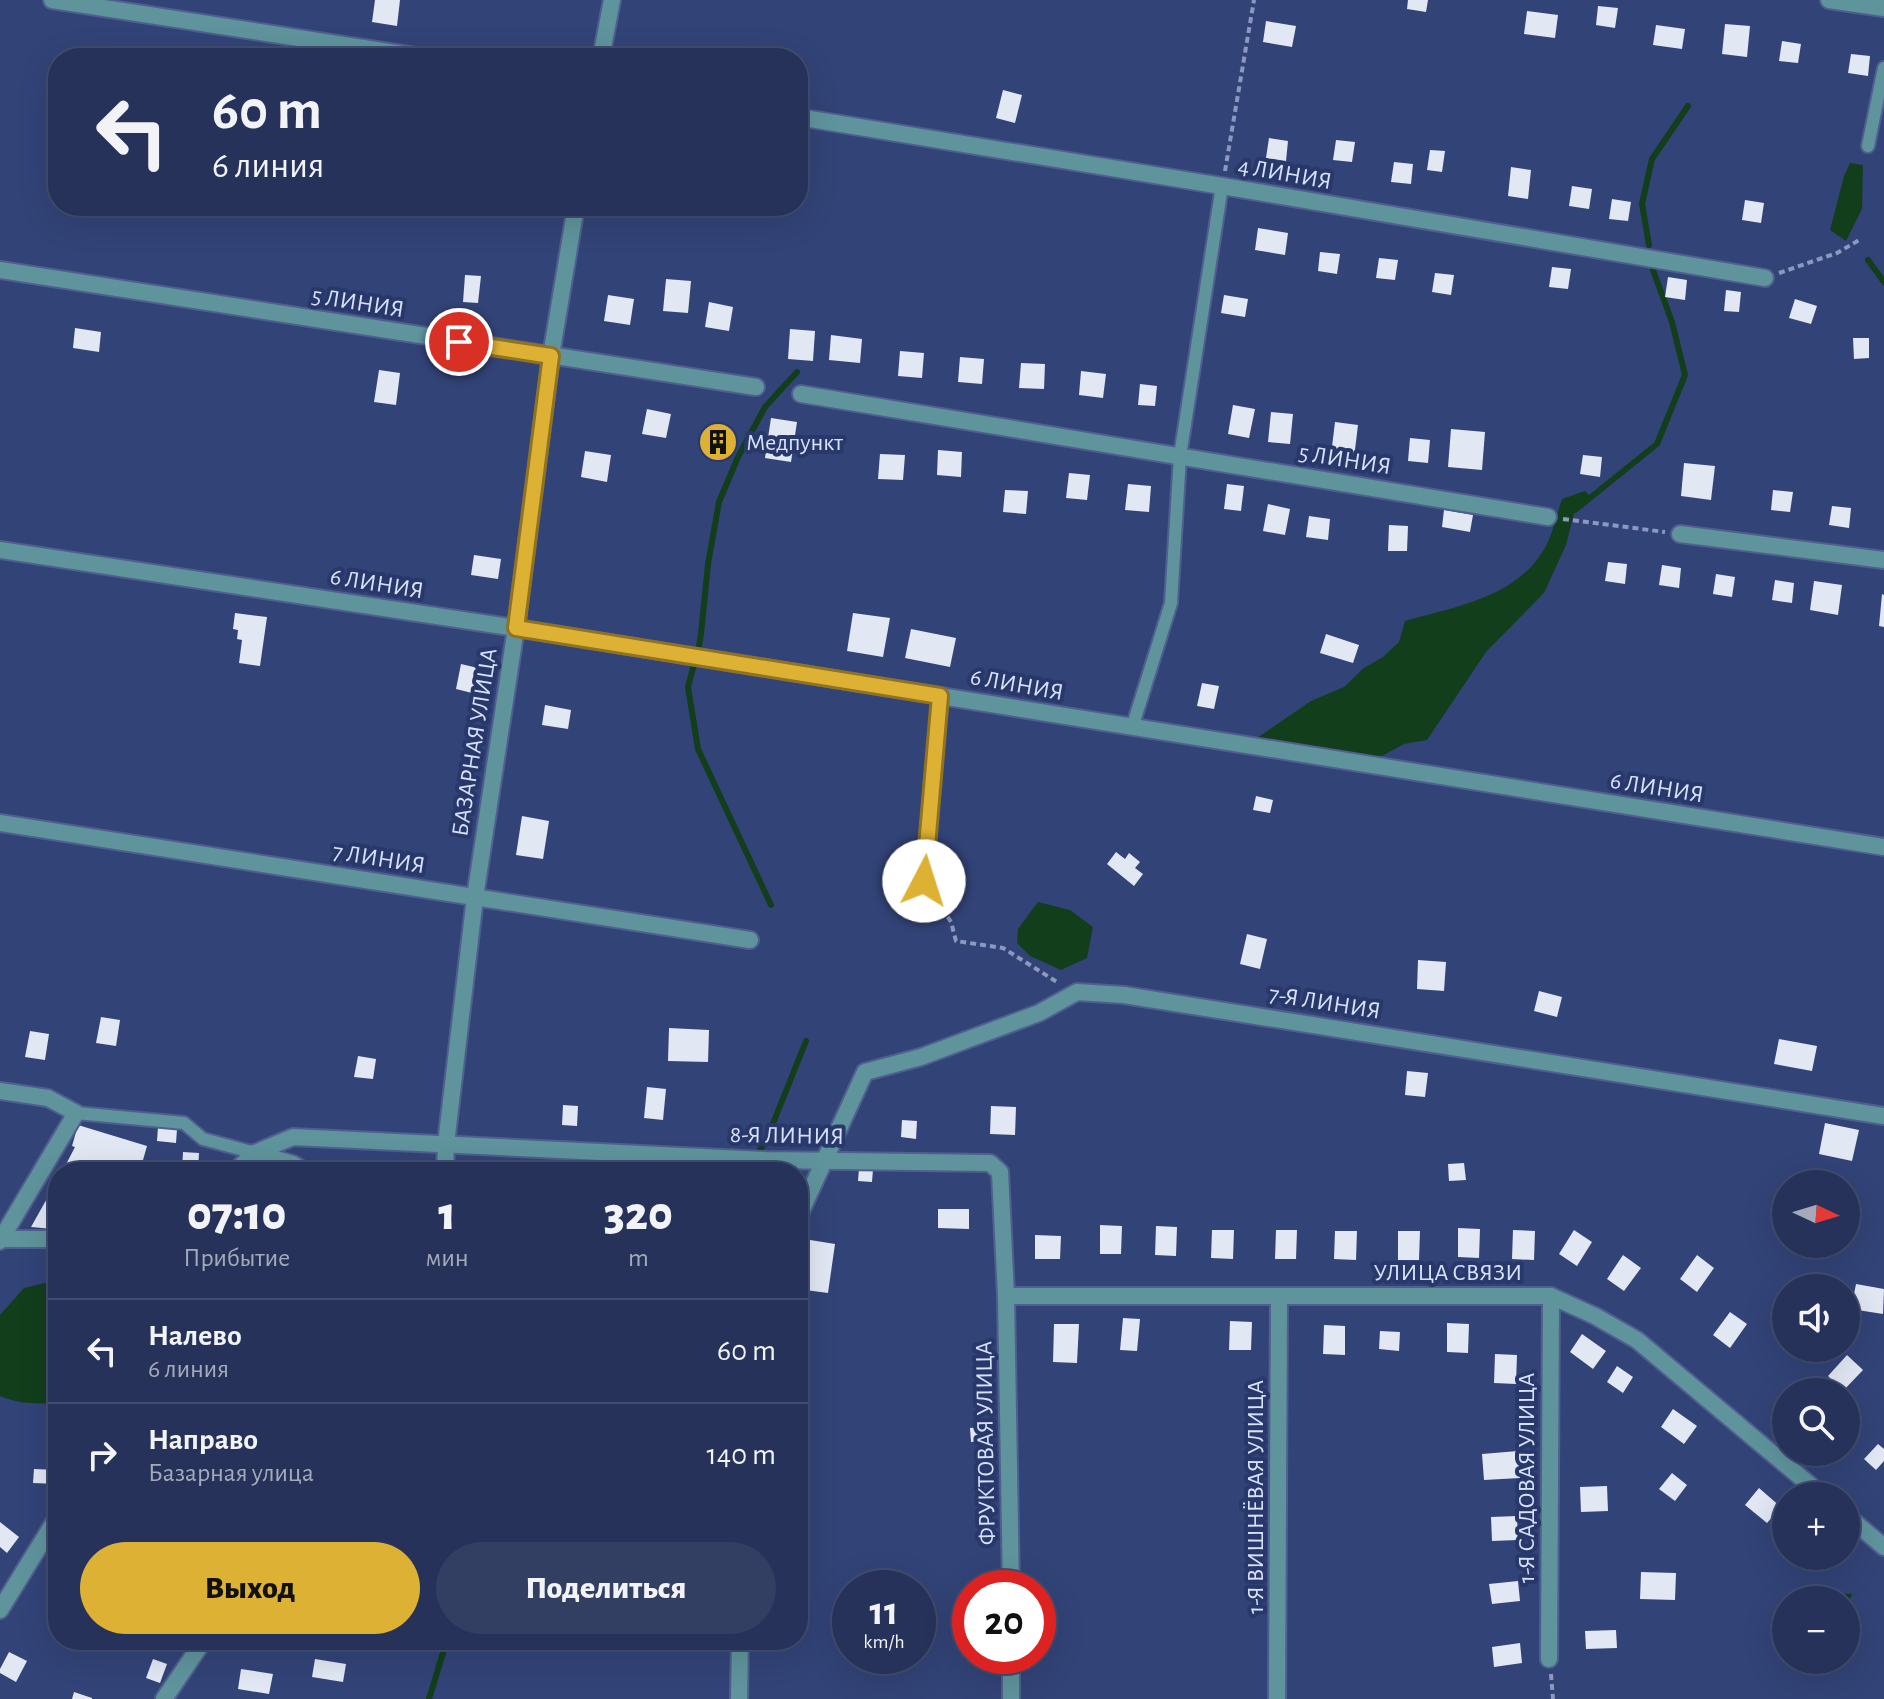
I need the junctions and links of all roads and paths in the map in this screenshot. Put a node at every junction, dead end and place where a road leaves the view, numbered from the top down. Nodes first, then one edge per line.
1 (52, 0) edge
2 (612, 0) edge
3 (1254, 0) edge
4 (1829, 0) edge
5 (1884, 8) edge
6 (363, 48) edge
7 (603, 48) edge
8 (1884, 68) edge
9 (808, 119) edge
10 (1868, 146) dead end
11 (1222, 186) junction
12 (574, 216) edge
13 (1861, 239) dead end
14 (0, 270) edge
15 (1765, 278) joint
16 (551, 356) junction
17 (756, 387) dead end
18 (801, 394) dead end
19 (1180, 456) junction
20 (1548, 517) joint
21 (1680, 534) joint
22 (0, 550) edge
23 (1884, 560) edge
24 (516, 628) junction
25 (940, 696) junction
26 (1132, 728) junction
27 (0, 823) edge
28 (1884, 847) edge
29 (924, 881) joint
30 (475, 897) junction
31 (750, 940) dead end
32 (1077, 992) junction
33 (0, 1091) edge
34 (76, 1113) junction
35 (1884, 1116) edge
36 (446, 1144) junction
37 (255, 1153) junction
38 (824, 1159) junction
39 (245, 1162) edge
40 (286, 1162) edge
41 (445, 1162) edge
42 (808, 1195) edge
43 (48, 1239) edge
44 (0, 1240) edge
45 (1006, 1296) junction
46 (1279, 1296) junction
47 (1551, 1296) junction
48 (1806, 1482) edge
49 (1860, 1527) edge
50 (48, 1532) edge
51 (1884, 1547) edge
52 (1011, 1570) edge
53 (0, 1610) edge
54 (197, 1650) edge
55 (740, 1650) edge
56 (1549, 1659) joint
57 (1011, 1674) edge
58 (164, 1699) edge
59 (739, 1699) edge
60 (1011, 1699) edge
61 (1277, 1699) edge
62 (1553, 1699) edge

1 - 6 street
2 - 7 street
3 - 11 path
4 - 5 street
8 - 10 lane
9 - 11 street, 4 ЛИНИЯ
11 - 15 street, 4 ЛИНИЯ
11 - 19 lane
12 - 16 street, БАЗАРНАЯ УЛИЦА
13 - 15 path
14 - 16 street, 5 ЛИНИЯ
16 - 17 street, 5 ЛИНИЯ
16 - 24 street, БАЗАРНАЯ УЛИЦА
18 - 19 street, 5 ЛИНИЯ
19 - 20 street, 5 ЛИНИЯ
19 - 26 lane
20 - 21 path
21 - 23 street
22 - 24 street, 6 ЛИНИЯ
24 - 25 street, 6 ЛИНИЯ
24 - 30 street, БАЗАРНАЯ УЛИЦА
25 - 26 street, 6 ЛИНИЯ
25 - 29 lane
26 - 28 street, 6 ЛИНИЯ
27 - 30 street, 7 ЛИНИЯ
29 - 32 path
30 - 31 street, 7 ЛИНИЯ
30 - 36 street, БАЗАРНАЯ УЛИЦА
32 - 35 street, 7-Я ЛИНИЯ
32 - 38 street
33 - 34 street
34 - 37 lane
34 - 44 street
36 - 37 street, 8-Я ЛИНИЯ
36 - 38 street, 8-Я ЛИНИЯ
36 - 41 street, БАЗАРНАЯ УЛИЦА
37 - 39 street, 8-Я ЛИНИЯ
37 - 40 street
38 - 42 street
38 - 45 street, 8-Я ЛИНИЯ
43 - 44 street
45 - 46 street, УЛИЦА СВЯЗИ
45 - 52 street, ФРУКТОВАЯ УЛИЦА
46 - 47 street, УЛИЦА СВЯЗИ
46 - 61 street, 1-Я ВИШНЁВАЯ УЛИЦА
47 - 48 street, УЛИЦА СВЯЗИ
47 - 56 street, 1-Я САДОВАЯ УЛИЦА
49 - 51 street
50 - 53 street
54 - 58 street
55 - 59 street
56 - 62 path
57 - 60 street

